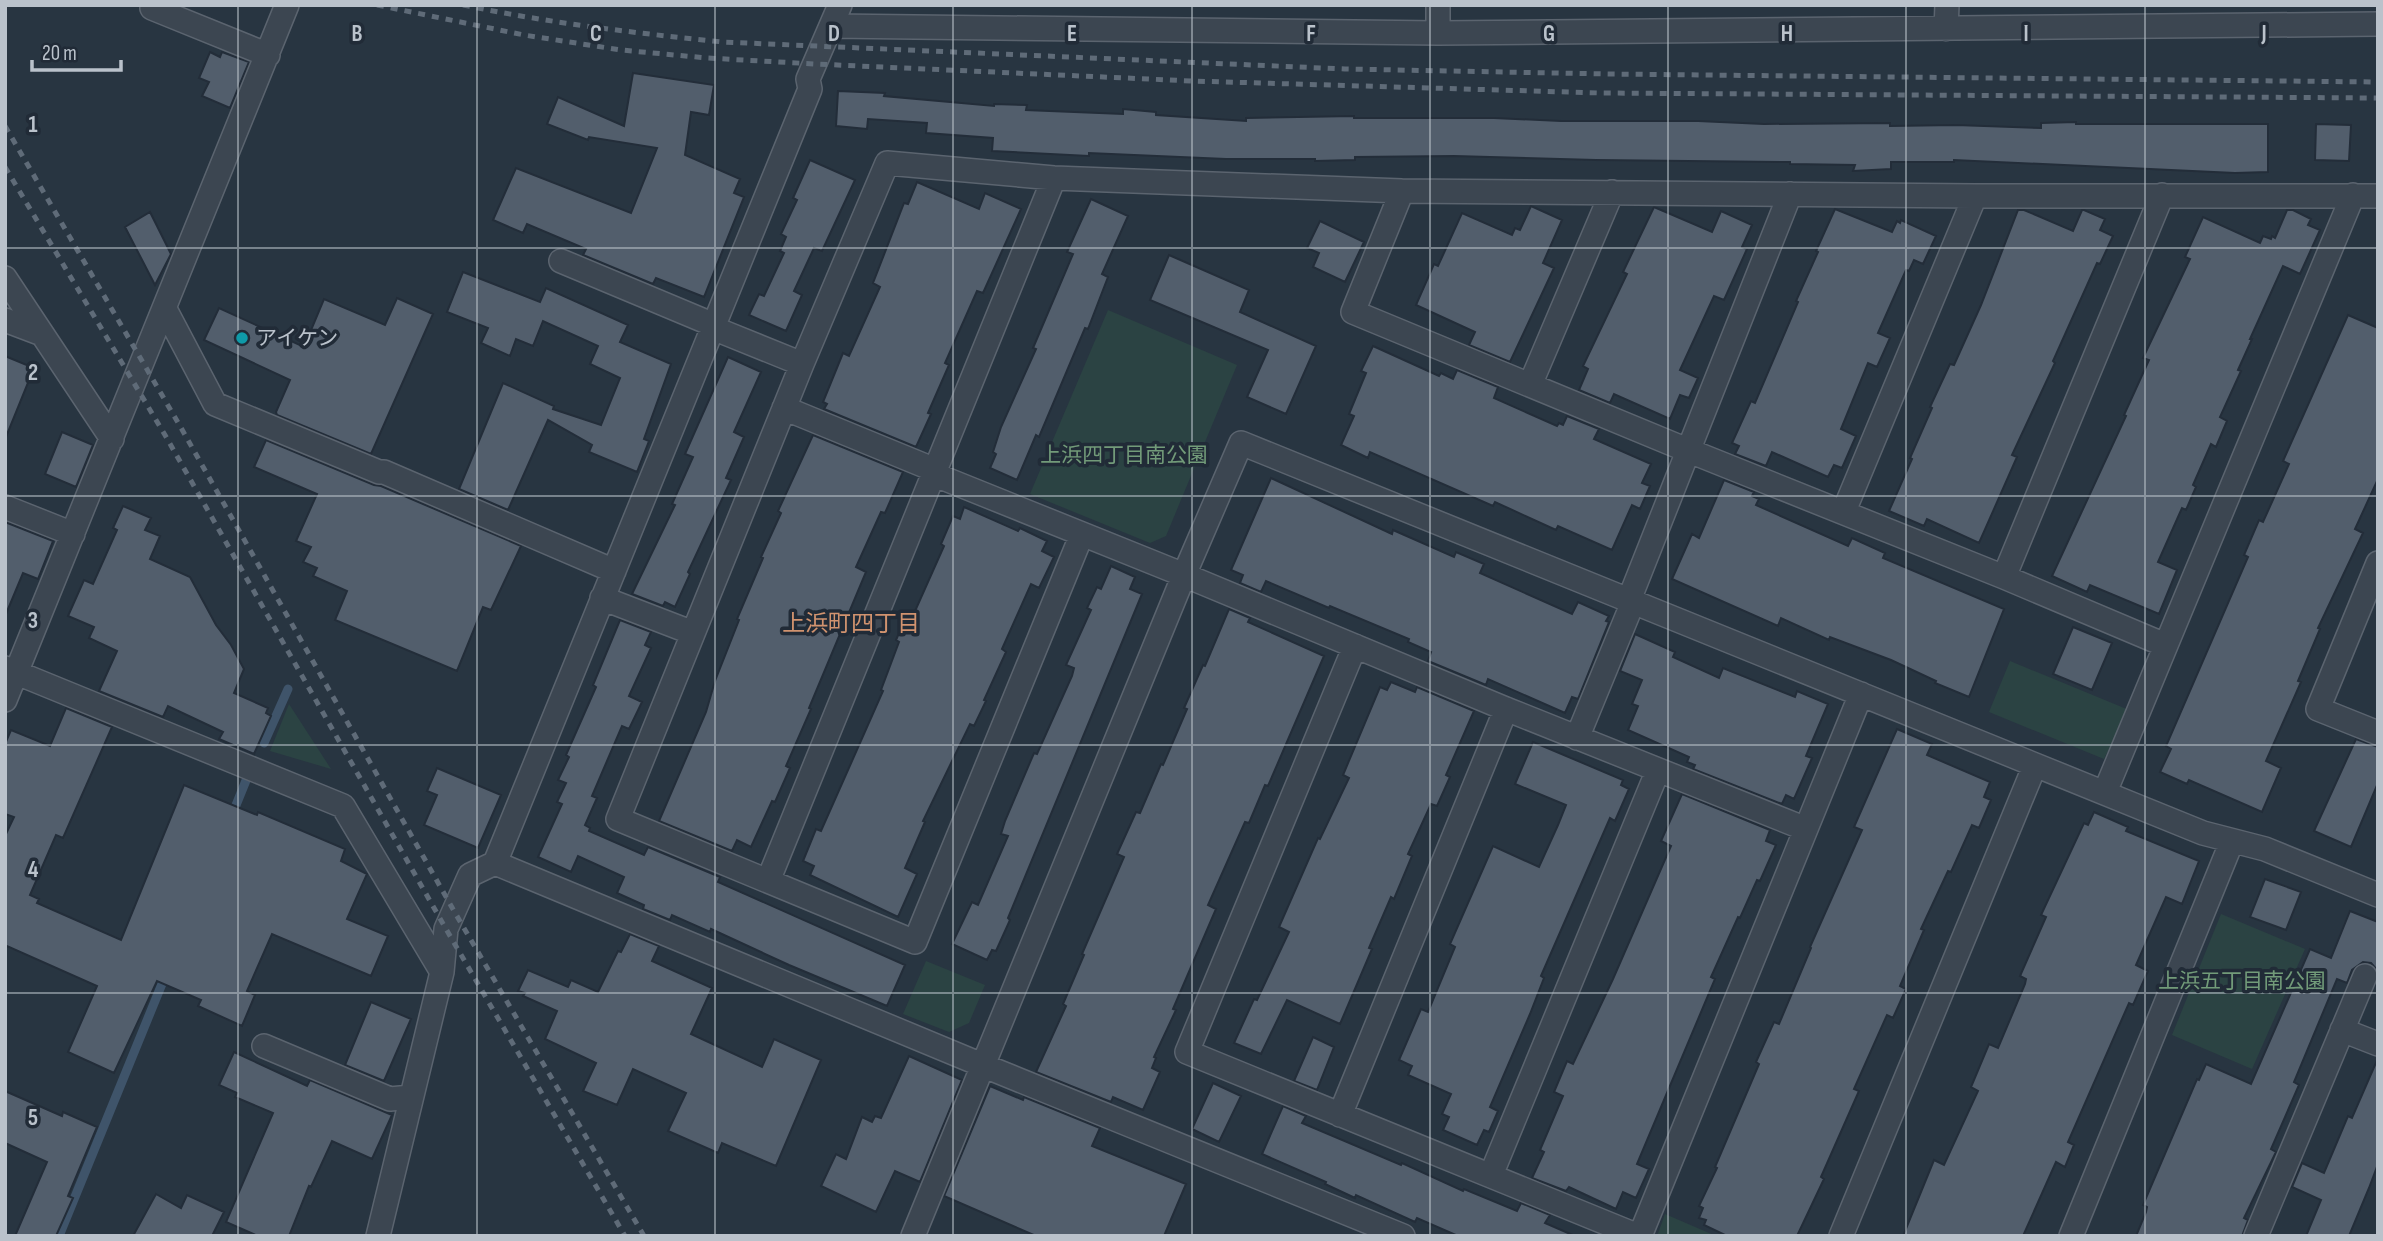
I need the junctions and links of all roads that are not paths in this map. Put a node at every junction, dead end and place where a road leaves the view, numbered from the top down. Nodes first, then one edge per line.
1 (287, 5) edge
2 (1438, 5) edge
3 (1947, 5) edge
4 (152, 8) dead end
5 (836, 15) edge
6 (2378, 24) edge
7 (1946, 29) junction
8 (1438, 33) junction
9 (268, 55) junction
10 (1054, 178) junction
11 (1402, 191) junction
12 (1612, 192) junction
13 (1790, 194) junction
14 (2162, 195) junction
15 (2353, 195) junction
16 (1975, 196) junction
17 (2378, 196) edge
18 (561, 261) dead end
19 (5, 278) edge
20 (165, 309) junction
21 (5, 320) edge
22 (713, 326) junction
23 (42, 334) junction
24 (802, 364) junction
25 (1530, 385) junction
26 (784, 408) junction
27 (112, 439) junction
28 (1687, 450) junction
29 (934, 472) junction
30 (5, 507) edge
31 (1844, 511) junction
32 (72, 534) junction
33 (1082, 534) junction
34 (2378, 563) edge
35 (614, 571) junction
36 (1184, 575) junction
37 (2004, 577) junction
38 (602, 598) junction
39 (1631, 601) junction
40 (693, 633) junction
41 (2165, 645) junction
42 (1355, 646) junction
43 (11, 670) edge
44 (1861, 694) junction
45 (5, 700) edge
46 (1506, 709) junction
47 (2378, 733) edge
48 (1577, 738) junction
49 (2035, 765) junction
50 (1658, 770) junction
51 (2105, 792) junction
52 (1806, 829) junction
53 (2232, 841) junction
54 (495, 863) junction
55 (768, 881) junction
56 (2378, 895) edge
57 (442, 972) junction
58 (2365, 976) dead end
59 (2342, 1030) junction
60 (2378, 1044) edge
61 (264, 1046) dead end
62 (982, 1065) junction
63 (411, 1097) junction
64 (1340, 1115) junction
65 (1490, 1175) junction
66 (379, 1236) edge
67 (913, 1236) edge
68 (1403, 1236) edge
69 (1639, 1236) edge
70 (1840, 1236) edge
71 (2071, 1236) edge
72 (2256, 1236) edge

1 - 9 street
2 - 8 street
3 - 7 street
4 - 9 street
5 - 8 street
5 - 22 street
6 - 7 street
7 - 8 street
9 - 20 street
10 - 11 street
10 - 24 street
10 - 29 street
11 - 12 street
11 - 25 street
12 - 13 street
12 - 25 street
13 - 16 street
13 - 28 street
14 - 15 street
14 - 16 street
14 - 37 street
15 - 17 street
15 - 41 street
16 - 31 street
18 - 22 street
19 - 23 street
20 - 27 street
20 - 35 street
21 - 23 street
22 - 24 street
22 - 35 street
23 - 27 street
24 - 26 street
25 - 28 street
26 - 29 street
26 - 40 street
27 - 32 street
28 - 31 street
28 - 39 street
29 - 33 street
29 - 55 street
30 - 32 street
31 - 37 street
32 - 43 street
33 - 36 street
33 - 55 street
34 - 47 street
35 - 38 street
36 - 39 street
36 - 42 street
36 - 62 street
37 - 41 street
38 - 40 street
38 - 54 street
39 - 44 street
39 - 48 street
40 - 55 street
41 - 51 street
42 - 46 street
42 - 64 street
43 - 45 street
43 - 57 street
44 - 49 street
44 - 52 street
46 - 48 street
46 - 64 street
48 - 50 street
49 - 51 street
49 - 70 street
50 - 52 street
50 - 65 street
51 - 53 street
52 - 69 street
53 - 56 street
53 - 71 street
54 - 57 street
54 - 62 street
57 - 63 street
58 - 59 street
59 - 60 street
59 - 72 street
61 - 63 street
62 - 67 street
62 - 68 street
63 - 66 street
64 - 65 street
65 - 69 street

